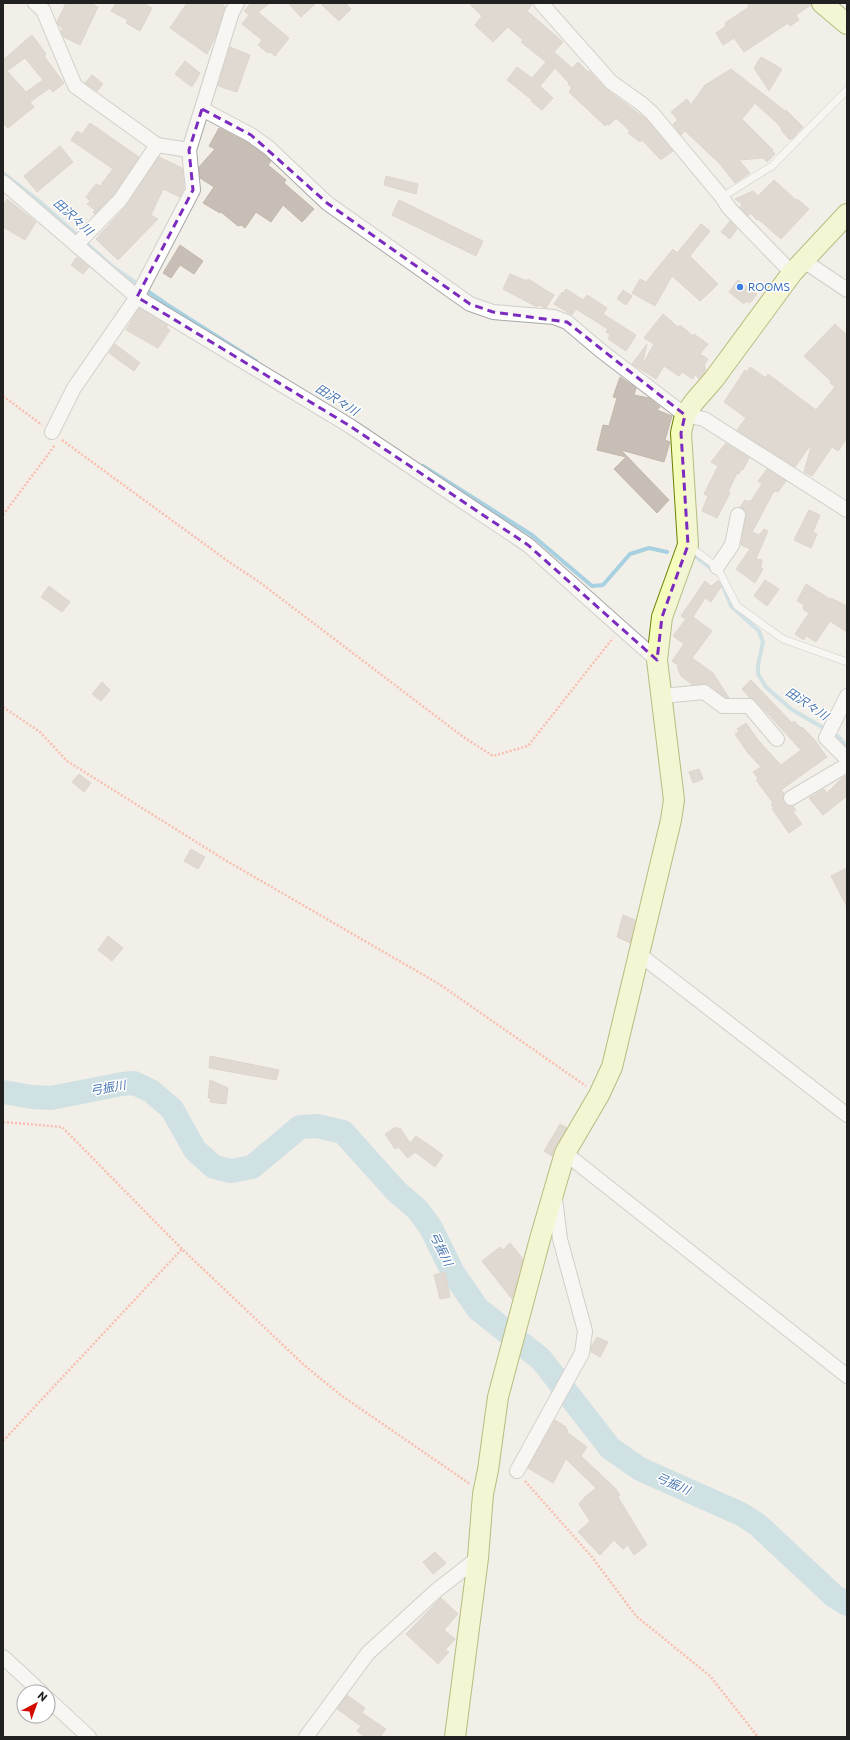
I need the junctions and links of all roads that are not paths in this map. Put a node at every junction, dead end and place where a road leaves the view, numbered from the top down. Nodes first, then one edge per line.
1 (35, 3) edge
2 (237, 3) edge
3 (822, 3) edge
4 (545, 4) edge
5 (847, 24) edge
6 (847, 90) edge
7 (202, 109) junction
8 (157, 145) junction
9 (189, 150) junction
10 (4, 184) edge
11 (722, 197) junction
12 (847, 214) edge
13 (76, 244) junction
14 (798, 267) junction
15 (847, 289) edge
16 (138, 296) junction
17 (685, 415) junction
18 (56, 435) road end
19 (847, 510) edge
20 (738, 515) dead end
21 (688, 545) junction
22 (717, 567) junction
23 (657, 660) junction
24 (847, 662) edge
25 (662, 696) junction
26 (847, 696) edge
27 (777, 739) dead end
28 (847, 760) edge
29 (847, 764) edge
30 (792, 798) dead end
31 (639, 954) junction
32 (847, 1115) edge
33 (565, 1153) junction
34 (554, 1193) junction
35 (847, 1376) edge
36 (516, 1471) road end
37 (478, 1558) junction
38 (3, 1657) edge
39 (32, 1684) edge
40 (56, 1706) edge
41 (89, 1737) edge
42 (306, 1737) edge
43 (455, 1737) edge

1 - 8 street
2 - 7 street
3 - 5 street
4 - 11 street
6 - 11 lane
7 - 9 street
7 - 17 street
8 - 9 street
8 - 13 street
9 - 16 street
10 - 13 street
11 - 14 street
12 - 14 street
13 - 16 street
14 - 15 street
14 - 17 street
16 - 18 street
16 - 23 street
17 - 19 street
17 - 21 street
20 - 22 street
21 - 22 lane
21 - 23 street
22 - 24 lane
23 - 25 street
25 - 27 street
25 - 31 street
26 - 28 street
29 - 30 street
31 - 32 street
31 - 33 street
33 - 34 street
33 - 35 street
34 - 36 street
34 - 37 street
37 - 42 street
37 - 43 street
38 - 39 street
40 - 41 street

